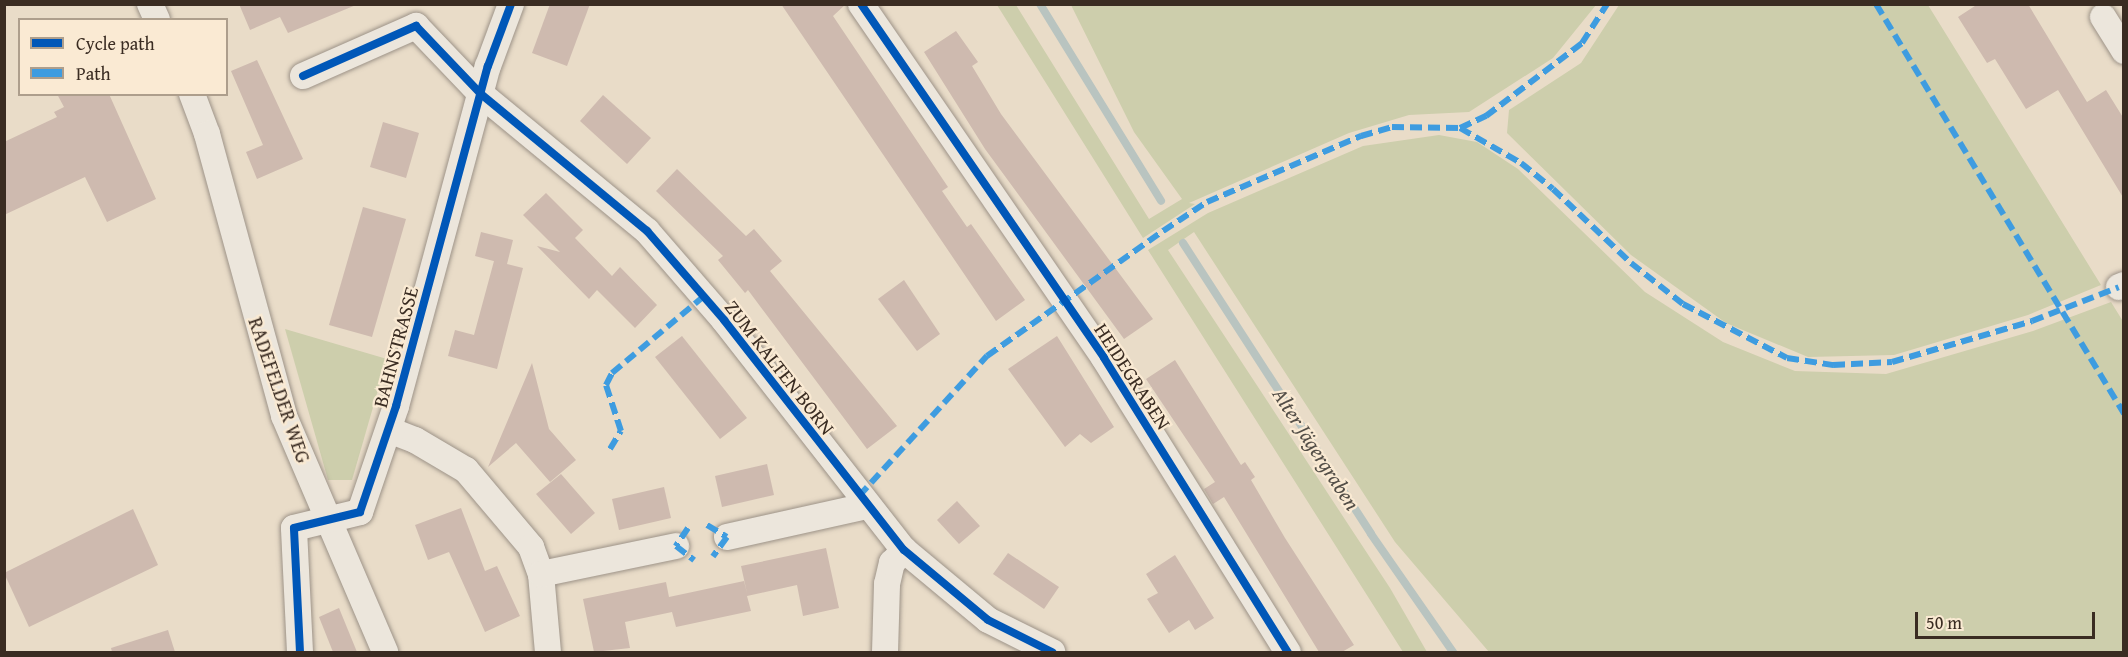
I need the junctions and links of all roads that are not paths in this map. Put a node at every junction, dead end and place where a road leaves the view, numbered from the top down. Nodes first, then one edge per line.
1 (150, 4) edge
2 (511, 4) edge
3 (861, 4) edge
4 (2103, 17) dead end
5 (156, 18) edge
6 (2124, 51) edge
7 (303, 76) dead end
8 (482, 95) junction
9 (193, 96) edge
10 (389, 430) junction
11 (867, 506) junction
12 (327, 519) junction
13 (727, 537) dead end
14 (676, 546) dead end
15 (904, 550) junction
16 (541, 574) junction
17 (300, 652) edge
18 (385, 652) edge
19 (548, 652) edge
20 (885, 652) edge
21 (1052, 652) edge
22 (1288, 652) edge

1 - 5 street
2 - 8 street, BAHNSTRASSE
3 - 22 street, HEIDEGRABEN
4 - 6 street
7 - 8 street, ZUM KALTEN BORN
8 - 10 street, BAHNSTRASSE
8 - 11 street, ZUM KALTEN BORN
9 - 12 street, RADEFELDER WEG
10 - 12 street, BAHNSTRASSE
10 - 16 street
11 - 13 street
11 - 15 street, ZUM KALTEN BORN
12 - 17 street, BAHNSTRASSE
12 - 18 street, RADEFELDER WEG
14 - 16 street
15 - 20 street
15 - 21 street, ZUM KALTEN BORN
16 - 19 street

